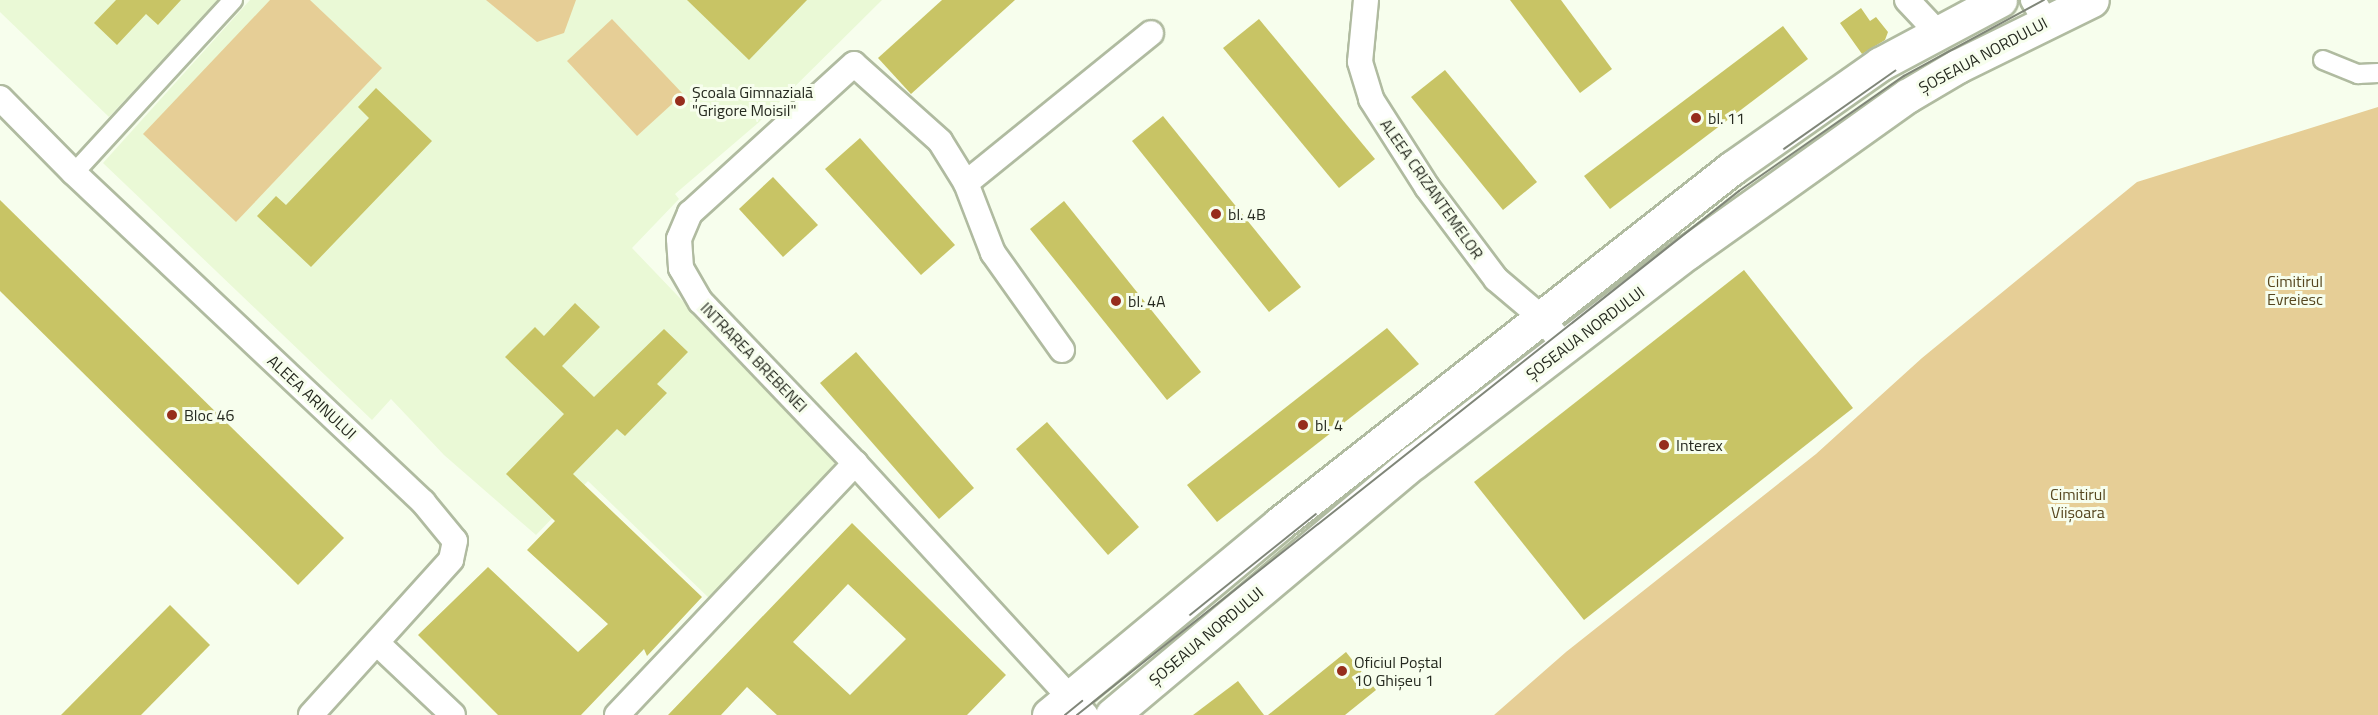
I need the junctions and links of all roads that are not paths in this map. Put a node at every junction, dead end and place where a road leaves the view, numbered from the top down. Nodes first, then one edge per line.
1 (233, 0) edge
2 (1366, 0) edge
3 (1907, 0) edge
4 (2000, 0) edge
5 (2092, 0) edge
6 (2039, 10) edge
7 (1937, 32) junction
8 (1151, 33) dead end
9 (2323, 60) dead end
10 (2378, 73) edge
11 (0, 98) edge
12 (74, 173) junction
13 (966, 183) junction
14 (1541, 317) junction
15 (1566, 348) junction
16 (1062, 350) dead end
17 (855, 463) junction
18 (378, 644) junction
19 (1068, 710) edge
20 (311, 715) edge
21 (453, 715) edge
22 (617, 715) edge
23 (1112, 715) edge

1 - 12 street
2 - 14 street, ALEEA CRIZANTEMELOR
3 - 7 street
4 - 7 main road
5 - 6 main road, ȘOSEAUA NORDULUI
6 - 15 main road, ȘOSEAUA NORDULUI
7 - 14 main road
8 - 13 street
9 - 10 street
11 - 12 street, ALEEA ARINULUI
12 - 18 street, ALEEA ARINULUI
13 - 16 street
13 - 17 street, INTRAREA BREBENEI
14 - 15 street, ALEEA CRIZANTEMELOR
14 - 19 main road
15 - 23 main road, ȘOSEAUA NORDULUI
17 - 19 street, INTRAREA BREBENEI
17 - 22 street
18 - 20 street, ALEEA ARINULUI
18 - 21 street

